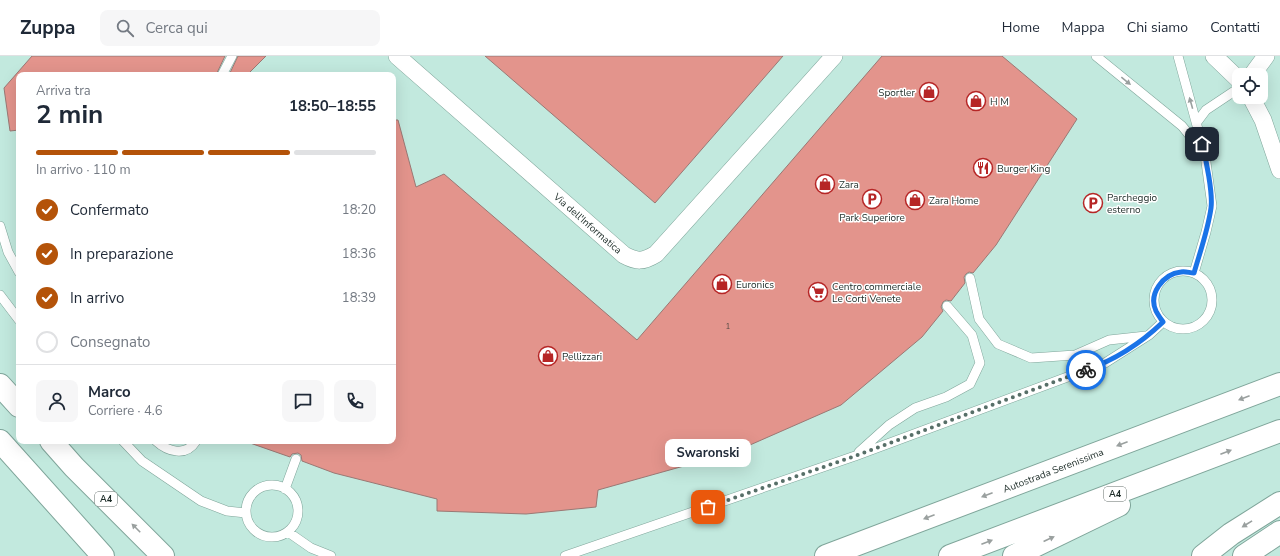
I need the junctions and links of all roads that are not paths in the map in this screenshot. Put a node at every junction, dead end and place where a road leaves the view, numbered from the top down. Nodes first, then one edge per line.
1 (232, 56) edge
2 (397, 56) edge
3 (834, 56) edge
4 (1096, 56) edge
5 (1178, 56) edge
6 (1214, 56) edge
7 (1266, 56) edge
8 (1257, 68) edge
9 (224, 72) edge
10 (1232, 73) edge
11 (1232, 93) edge
12 (1255, 104) edge
13 (1197, 122) junction
14 (1274, 133) edge
15 (1205, 155) junction
16 (1280, 170) edge
17 (0, 226) edge
18 (8, 252) junction
19 (16, 255) edge
20 (16, 267) edge
21 (1194, 273) junction
22 (970, 278) dead end
23 (0, 295) edge
24 (947, 306) dead end
25 (16, 316) edge
26 (1163, 322) junction
27 (1149, 335) junction
28 (1280, 384) edge
29 (0, 385) edge
30 (16, 403) edge
31 (1280, 431) edge
32 (0, 441) edge
33 (54, 444) edge
34 (126, 444) edge
35 (159, 444) edge
36 (194, 444) edge
37 (0, 454) edge
38 (855, 456) junction
39 (296, 459) dead end
40 (1198, 462) junction
41 (285, 489) junction
42 (53, 500) junction
43 (1280, 504) edge
44 (246, 512) junction
45 (288, 532) junction
46 (1280, 532) edge
47 (102, 556) edge
48 (163, 556) edge
49 (331, 556) edge
50 (564, 556) edge
51 (826, 556) edge
52 (950, 556) edge
53 (1014, 556) edge
54 (1203, 556) edge
55 (1244, 556) edge

1 - 9 lane
2 - 3 street, Via dell'Informatica
4 -> 15 lane
13 -> 5 lane
6 - 10 street
7 - 8 street
11 - 13 lane
12 - 14 street
13 - 15 lane
14 - 16 street
15 - 21 lane
17 - 18 lane
18 - 19 lane
18 - 20 lane
21 - 26 lane
21 - 26 lane
22 - 27 lane
23 - 25 lane
24 - 38 lane
26 - 27 lane
27 - 38 lane
28 -> 51 highway, Autostrada Serenissima
29 - 30 highway
40 -> 31 highway, A4
32 - 42 highway
48 -> 33 highway, A4
34 - 44 lane
35 - 36 lane
37 - 42 highway
38 - 50 lane
39 - 41 lane
52 -> 40 highway, A4
53 -> 40 highway, A4
41 - 44 lane
41 - 45 lane
42 - 47 highway
43 -> 54 highway
44 - 45 lane
45 - 49 lane
46 - 55 highway

